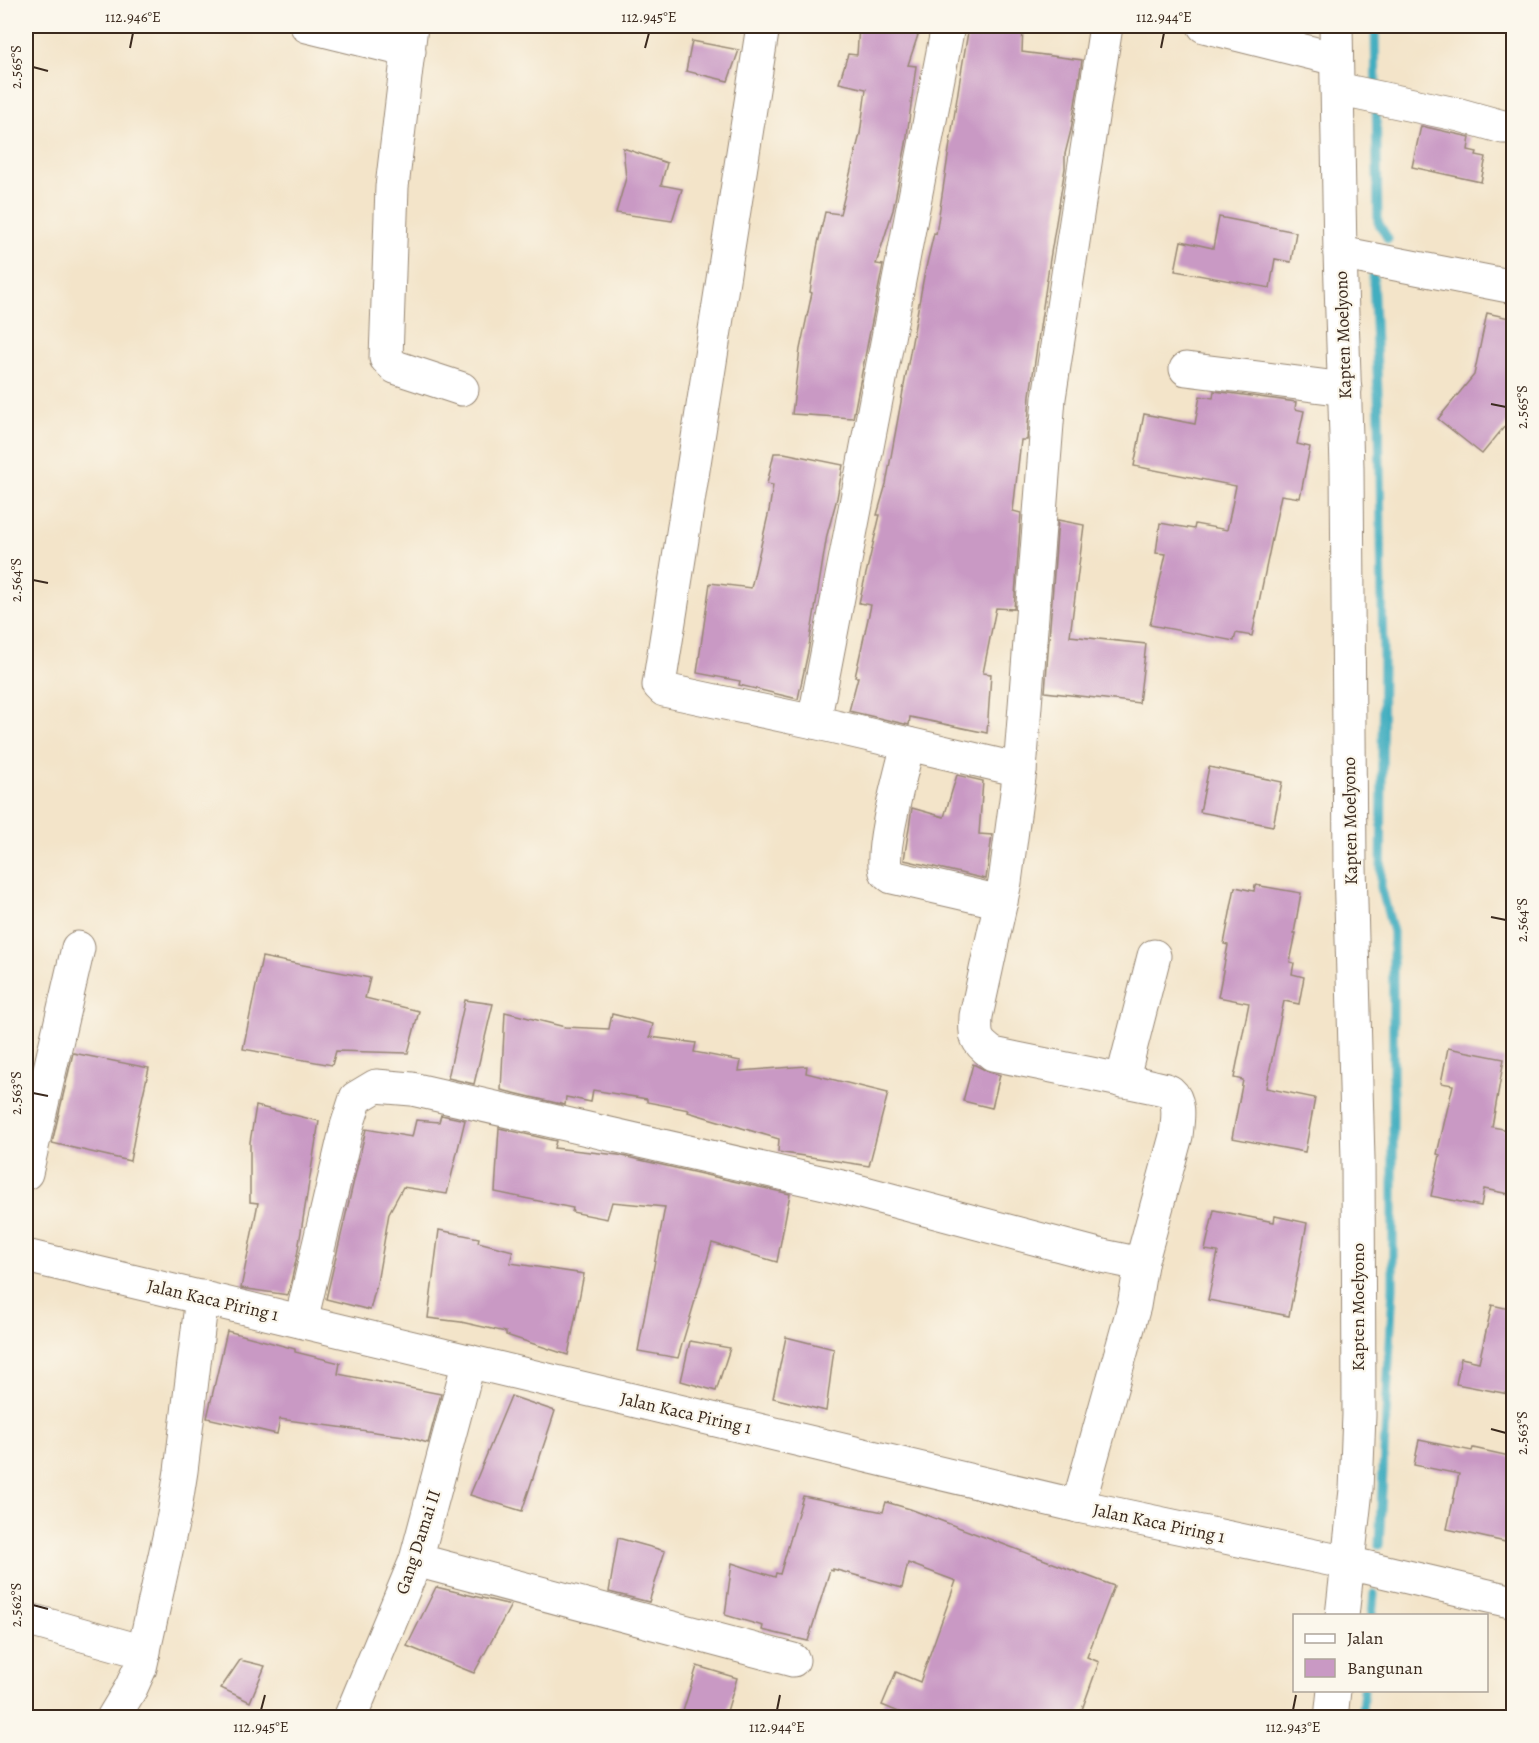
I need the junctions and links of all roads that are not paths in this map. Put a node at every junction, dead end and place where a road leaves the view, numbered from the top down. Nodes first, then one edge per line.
1 (307, 26) edge
2 (763, 26) edge
3 (948, 26) edge
4 (1106, 26) edge
5 (1204, 26) edge
6 (1336, 26) edge
7 (410, 38) edge
8 (1336, 74) junction
9 (1514, 127) edge
10 (1340, 253) junction
11 (1514, 287) edge
12 (1186, 369) dead end
13 (1345, 389) junction
14 (462, 390) dead end
15 (814, 722) junction
16 (908, 744) junction
17 (1020, 770) junction
18 (1000, 902) junction
19 (78, 948) dead end
20 (1154, 956) dead end
21 (1122, 1081) junction
22 (26, 1173) edge
23 (26, 1257) edge
24 (1141, 1264) junction
25 (202, 1297) junction
26 (301, 1321) junction
27 (469, 1361) junction
28 (1078, 1506) junction
29 (416, 1560) junction
30 (1348, 1563) junction
31 (1514, 1602) edge
32 (1342, 1614) edge
33 (26, 1619) edge
34 (144, 1652) junction
35 (793, 1660) dead end
36 (1334, 1692) edge
37 (355, 1716) edge
38 (113, 1718) edge
39 (1331, 1718) edge

1 - 7 street
2 - 15 street
3 - 15 street
4 - 17 street
5 - 8 street
6 - 8 street, Kapten Moelyono
7 - 14 street
8 - 9 street
8 - 10 street, Kapten Moelyono
10 - 11 street
10 - 13 street, Kapten Moelyono
12 - 13 street
13 - 30 street, Kapten Moelyono
15 - 16 street
16 - 17 street
16 - 18 street
17 - 18 street
18 - 21 street
19 - 22 street
20 - 21 street
21 - 24 street
23 - 25 street, Jalan Kaca Piring 1
24 - 26 street
24 - 28 street
25 - 26 street, Jalan Kaca Piring 1
25 - 34 street
26 - 27 street, Jalan Kaca Piring 1
27 - 28 street, Jalan Kaca Piring 1
27 - 29 street, Gang Damai II
28 - 30 street, Jalan Kaca Piring 1
29 - 35 street
29 - 37 street, Gang Damai II
30 - 31 street, Jalan Kaca Piring 1
30 - 32 street, Kapten Moelyono
33 - 34 street
34 - 38 street
36 - 39 street

